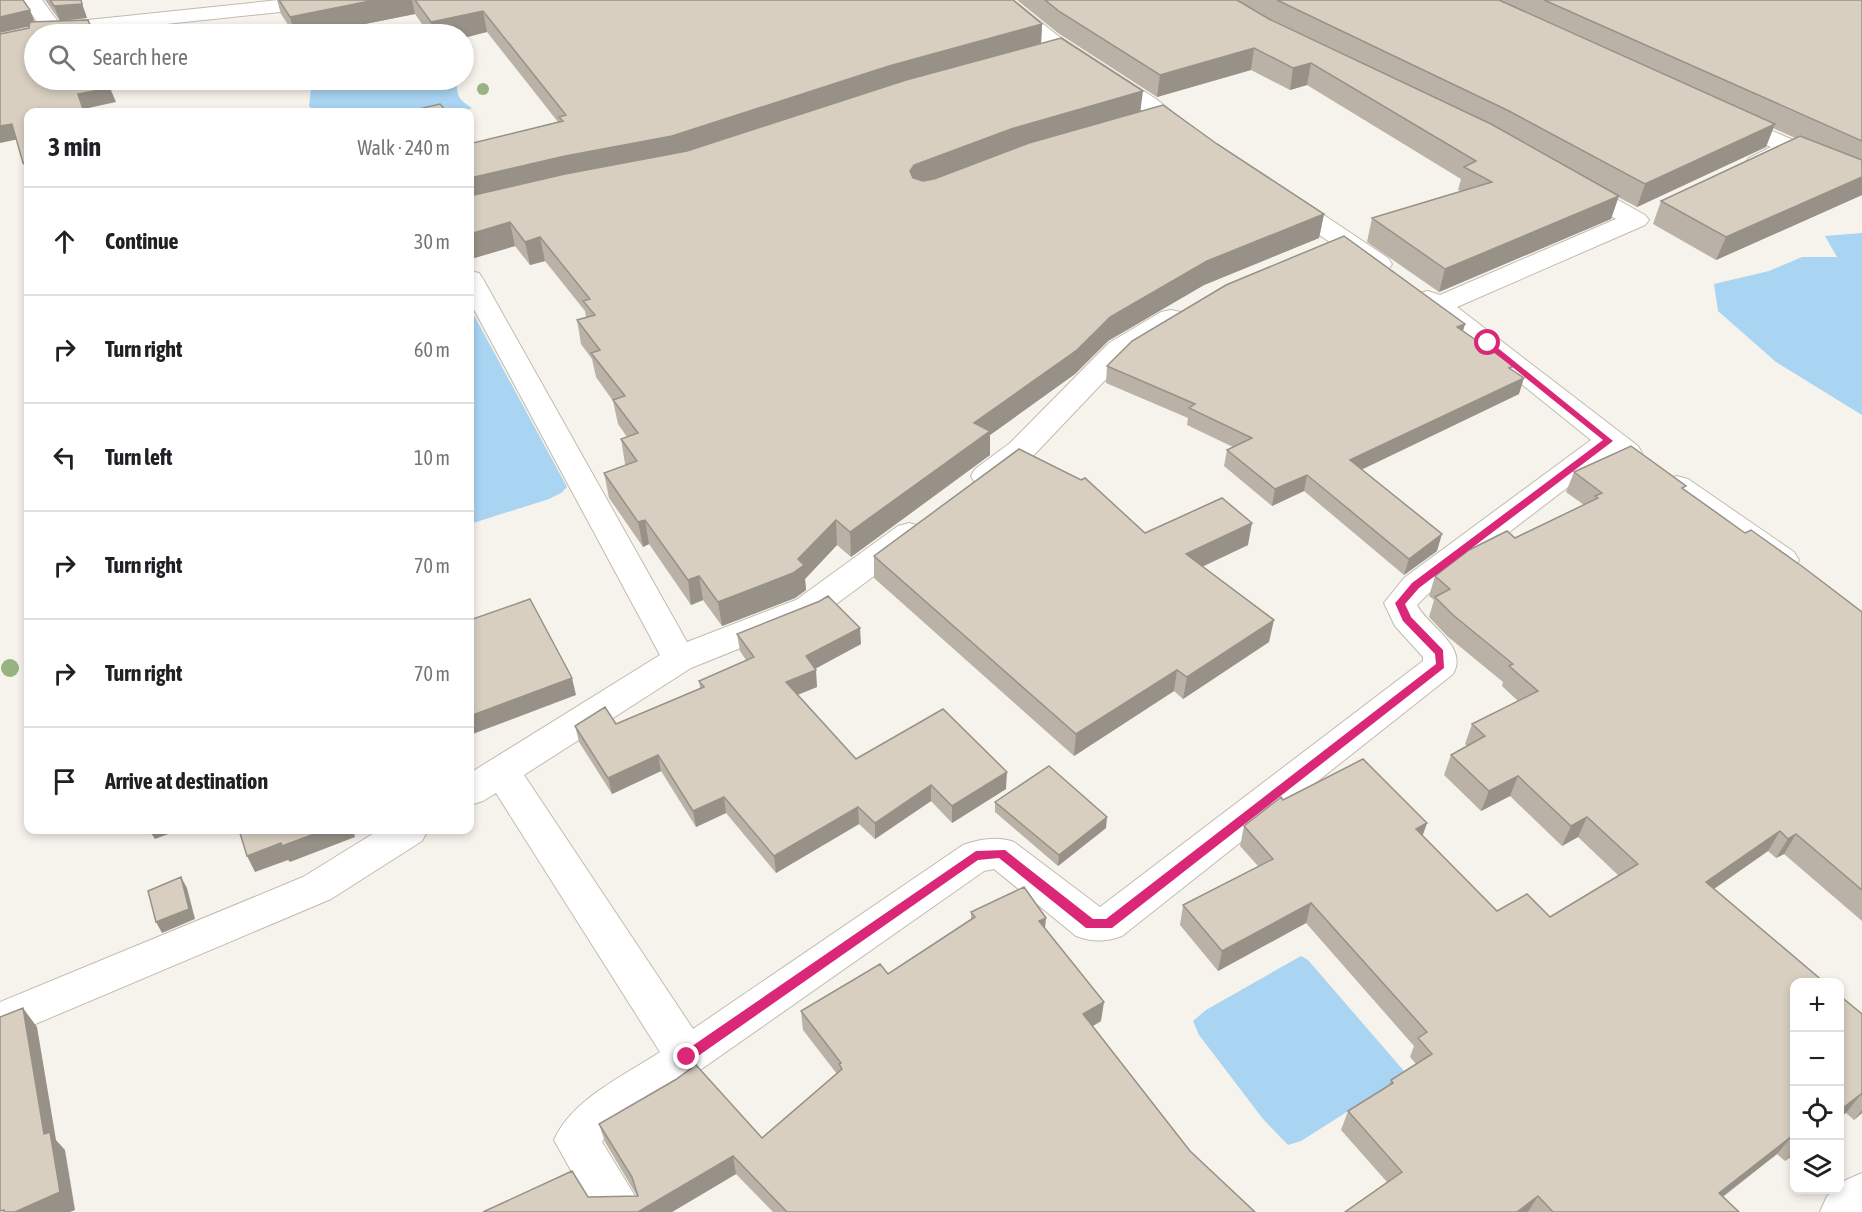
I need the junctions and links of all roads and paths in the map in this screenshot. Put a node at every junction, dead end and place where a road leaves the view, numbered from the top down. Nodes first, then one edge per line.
1 (32, 0) edge
2 (338, 0) edge
3 (1000, 0) edge
4 (49, 24) edge
5 (110, 24) edge
6 (24, 36) edge
7 (0, 41) edge
8 (1064, 49) junction
9 (1031, 58) edge
10 (1704, 108) edge
11 (1206, 148) edge
12 (1738, 171) edge
13 (1555, 174) edge
14 (1263, 186) edge
15 (1343, 238) junction
16 (1311, 252) edge
17 (474, 286) edge
18 (1195, 304) edge
19 (1437, 306) junction
20 (1609, 441) junction
21 (965, 492) edge
22 (928, 519) edge
23 (1806, 578) edge
24 (679, 659) junction
25 (485, 780) edge
26 (402, 834) edge
27 (0, 1021) edge
28 (687, 1057) junction
29 (1862, 1195) edge
30 (619, 1212) edge
31 (1843, 1212) edge

1 - 4 street
2 - 5 street
3 - 8 street
6 - 7 street
8 - 9 street
8 - 11 street
10 - 12 street
13 - 19 street
14 - 15 street
15 - 16 street
15 - 19 street
17 - 24 street
18 - 21 street
19 - 20 street
20 - 23 street
20 - 28 street
22 - 24 street
24 - 25 street
25 - 28 street
26 - 27 street
28 - 30 street
29 - 31 street

